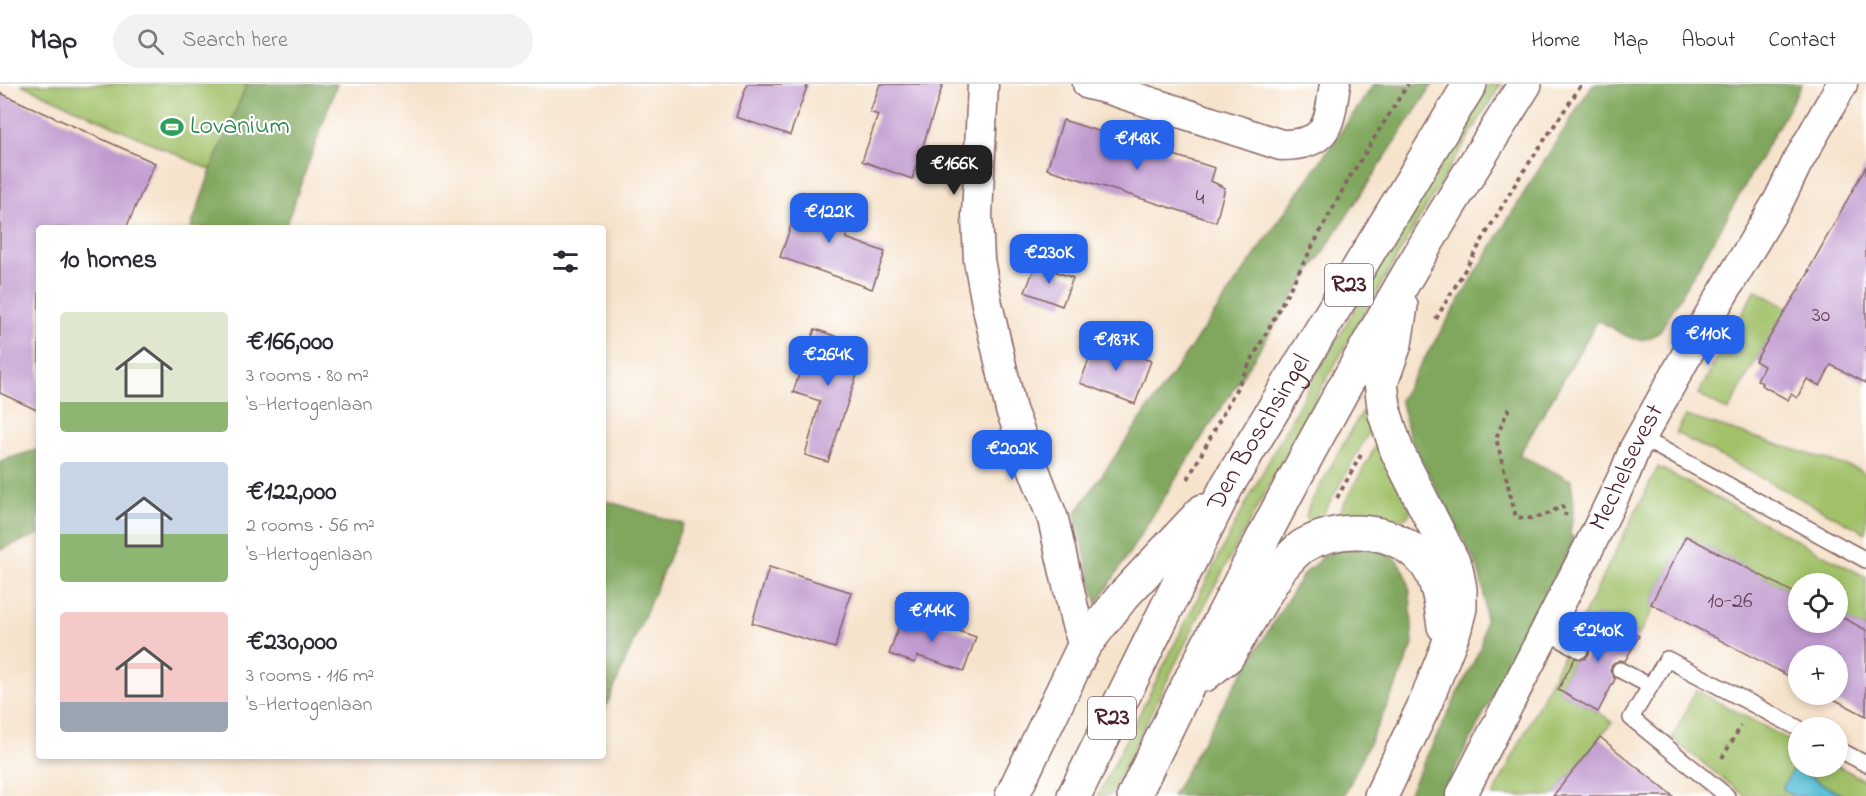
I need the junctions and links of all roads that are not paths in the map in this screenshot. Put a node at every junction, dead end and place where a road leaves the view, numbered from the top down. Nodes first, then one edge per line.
1 (983, 84) edge
2 (1088, 84) edge
3 (1335, 84) edge
4 (1470, 84) edge
5 (1525, 84) edge
6 (1842, 84) edge
7 (1407, 277) junction
8 (1640, 438) junction
9 (1227, 486) junction
10 (1866, 560) edge
11 (1545, 631) junction
12 (1084, 646) junction
13 (1447, 646) junction
14 (1580, 650) dead end
15 (1620, 670) dead end
16 (1650, 686) junction
17 (1185, 690) junction
18 (1788, 723) edge
19 (1848, 754) edge
20 (1866, 764) edge
21 (1012, 796) edge
22 (1074, 796) edge
23 (1134, 796) edge
24 (1381, 796) edge
25 (1461, 796) edge
26 (1727, 796) edge

1 - 12 street
2 - 3 street
4 - 9 main road, Den Boschsingel / R23
5 - 7 main road, Den Boschsingel / R23
6 - 8 street, Mechelsevest
7 - 13 main road
7 - 17 main road, Den Boschsingel / R23
8 - 10 lane
8 - 11 street, Mechelsevest
9 - 12 main road
9 - 22 main road, Den Boschsingel / R23
11 - 14 lane
11 - 25 street, Mechelsevest
12 - 21 main road
13 - 17 main road
13 - 24 main road
15 - 16 lane
16 - 18 lane
16 - 26 lane
17 - 23 main road, Den Boschsingel / R23
19 - 20 lane

